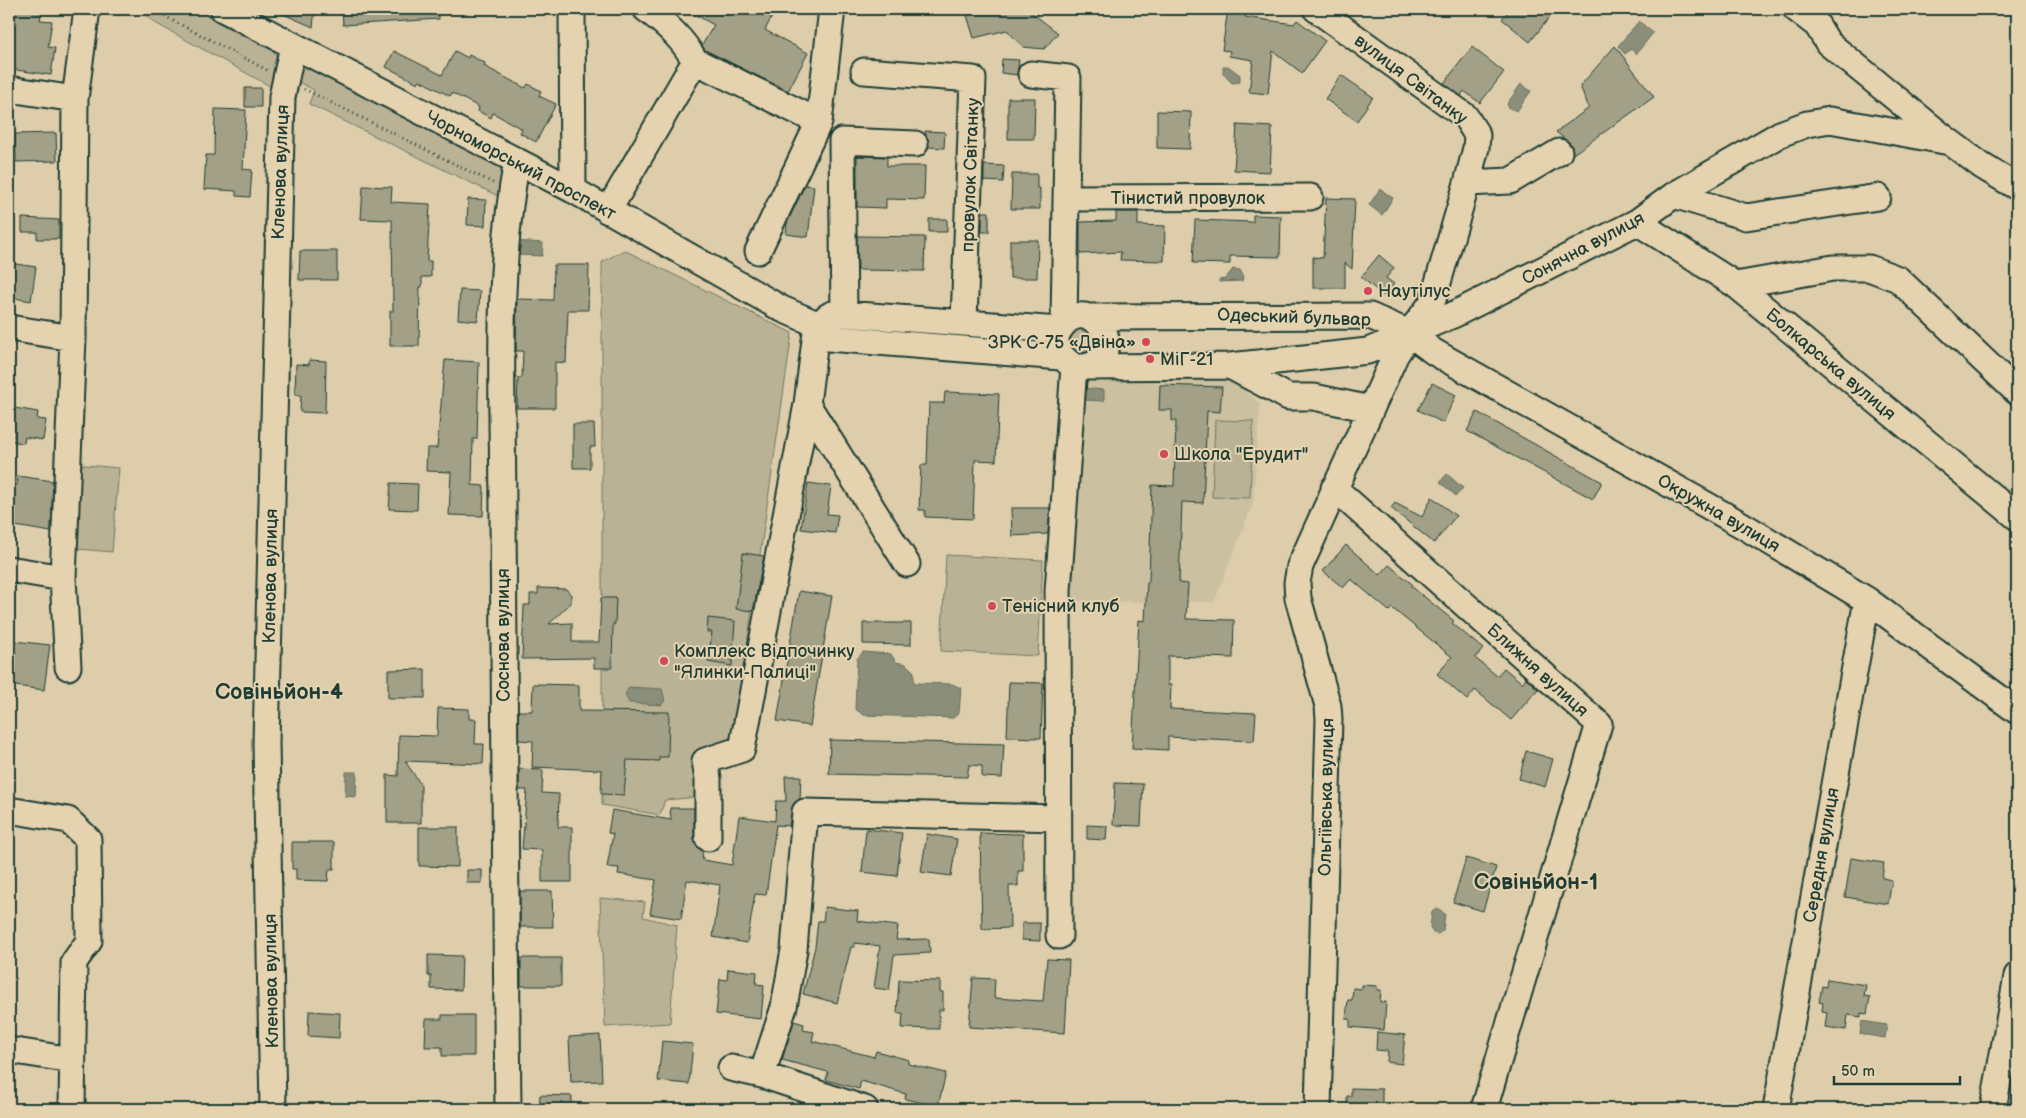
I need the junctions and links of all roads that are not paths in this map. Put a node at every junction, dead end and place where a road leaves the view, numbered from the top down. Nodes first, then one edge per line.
1 (87, 9) edge
2 (223, 9) edge
3 (572, 9) edge
4 (646, 9) edge
5 (832, 9) edge
6 (1316, 9) edge
7 (1796, 9) edge
8 (293, 45) junction
9 (696, 61) junction
10 (864, 71) dead end
11 (824, 72) junction
12 (1030, 74) dead end
13 (9, 88) edge
14 (75, 99) junction
15 (788, 105) junction
16 (819, 122) junction
17 (1950, 142) junction
18 (915, 144) dead end
19 (1559, 152) dead end
20 (517, 161) junction
21 (1467, 183) junction
22 (2017, 187) edge
23 (573, 190) junction
24 (1674, 195) junction
25 (1310, 197) dead end
26 (1878, 197) dead end
27 (1066, 198) junction
28 (608, 211) junction
29 (1637, 222) junction
30 (758, 251) dead end
31 (1736, 285) junction
32 (844, 314) junction
33 (1093, 319) junction
34 (964, 321) junction
35 (817, 324) junction
36 (9, 328) edge
37 (1409, 332) junction
38 (73, 338) junction
39 (1071, 349) junction
40 (1230, 366) junction
41 (2017, 392) edge
42 (807, 404) junction
43 (1370, 409) junction
44 (1334, 488) junction
45 (2017, 517) edge
46 (907, 564) dead end
47 (9, 569) edge
48 (63, 578) junction
49 (1867, 600) junction
50 (68, 667) dead end
51 (2017, 711) edge
52 (9, 810) edge
53 (1058, 818) junction
54 (708, 838) dead end
55 (1059, 936) dead end
56 (2017, 976) edge
57 (9, 1050) edge
58 (72, 1060) junction
59 (731, 1068) dead end
60 (762, 1075) junction
61 (72, 1109) edge
62 (273, 1109) edge
63 (508, 1109) edge
64 (865, 1109) edge
65 (1318, 1109) edge
66 (1484, 1109) edge
67 (1776, 1109) edge
68 (1993, 1109) edge

1 - 14 street
2 - 8 street, Чорноморський проспект
3 - 23 street
4 - 9 street
5 - 11 street
6 - 21 street, вулиця Світанку
7 - 17 street
8 - 20 street, Чорноморський проспект
8 - 62 street, Кленова вулиця
9 - 15 street
9 - 28 street
10 - 34 street, провулок Світанку
11 - 15 street
11 - 16 street
12 - 27 street
13 - 14 street
14 - 38 street
15 - 16 street
16 - 30 street
17 - 22 street
17 - 24 street, Сонячна вулиця
18 - 32 street
19 - 21 street
20 - 23 street, Чорноморський проспект
20 - 63 street, Соснова вулиця
21 - 37 street, вулиця Світанку
23 - 28 street, Чорноморський проспект
24 - 26 street
24 - 29 street, Сонячна вулиця
25 - 27 street, Тінистий провулок
27 - 39 street
28 - 35 street, Чорноморський проспект
29 - 31 street, Болкарська вулиця
29 - 37 street, Сонячна вулиця
31 - 41 street
31 - 45 street, Болкарська вулиця
32 - 34 street, Одеський бульвар
32 - 35 street, Одеський бульвар
33 - 37 street, Одеський бульвар
33 - 39 street, Одеський бульвар
33 - 39 street
34 - 39 street, Одеський бульвар
35 - 39 street, Одеський бульвар
35 - 42 street
36 - 38 street
37 - 40 street, Одеський бульвар
37 - 43 street, Ольгіївська вулиця
37 - 49 street, Окружна вулиця
38 - 48 street
39 - 40 street, Одеський бульвар
39 - 53 street
40 - 43 street
42 - 46 street
42 - 54 street
43 - 44 street, Ольгіївська вулиця
44 - 65 street, Ольгіївська вулиця
44 - 66 street, Ближня вулиця
47 - 48 street
48 - 50 street
49 - 51 street, Окружна вулиця
49 - 67 street, Середня вулиця
52 - 58 street
53 - 55 street
53 - 60 street
56 - 68 street
57 - 58 street
58 - 61 street
59 - 60 street
60 - 64 street

